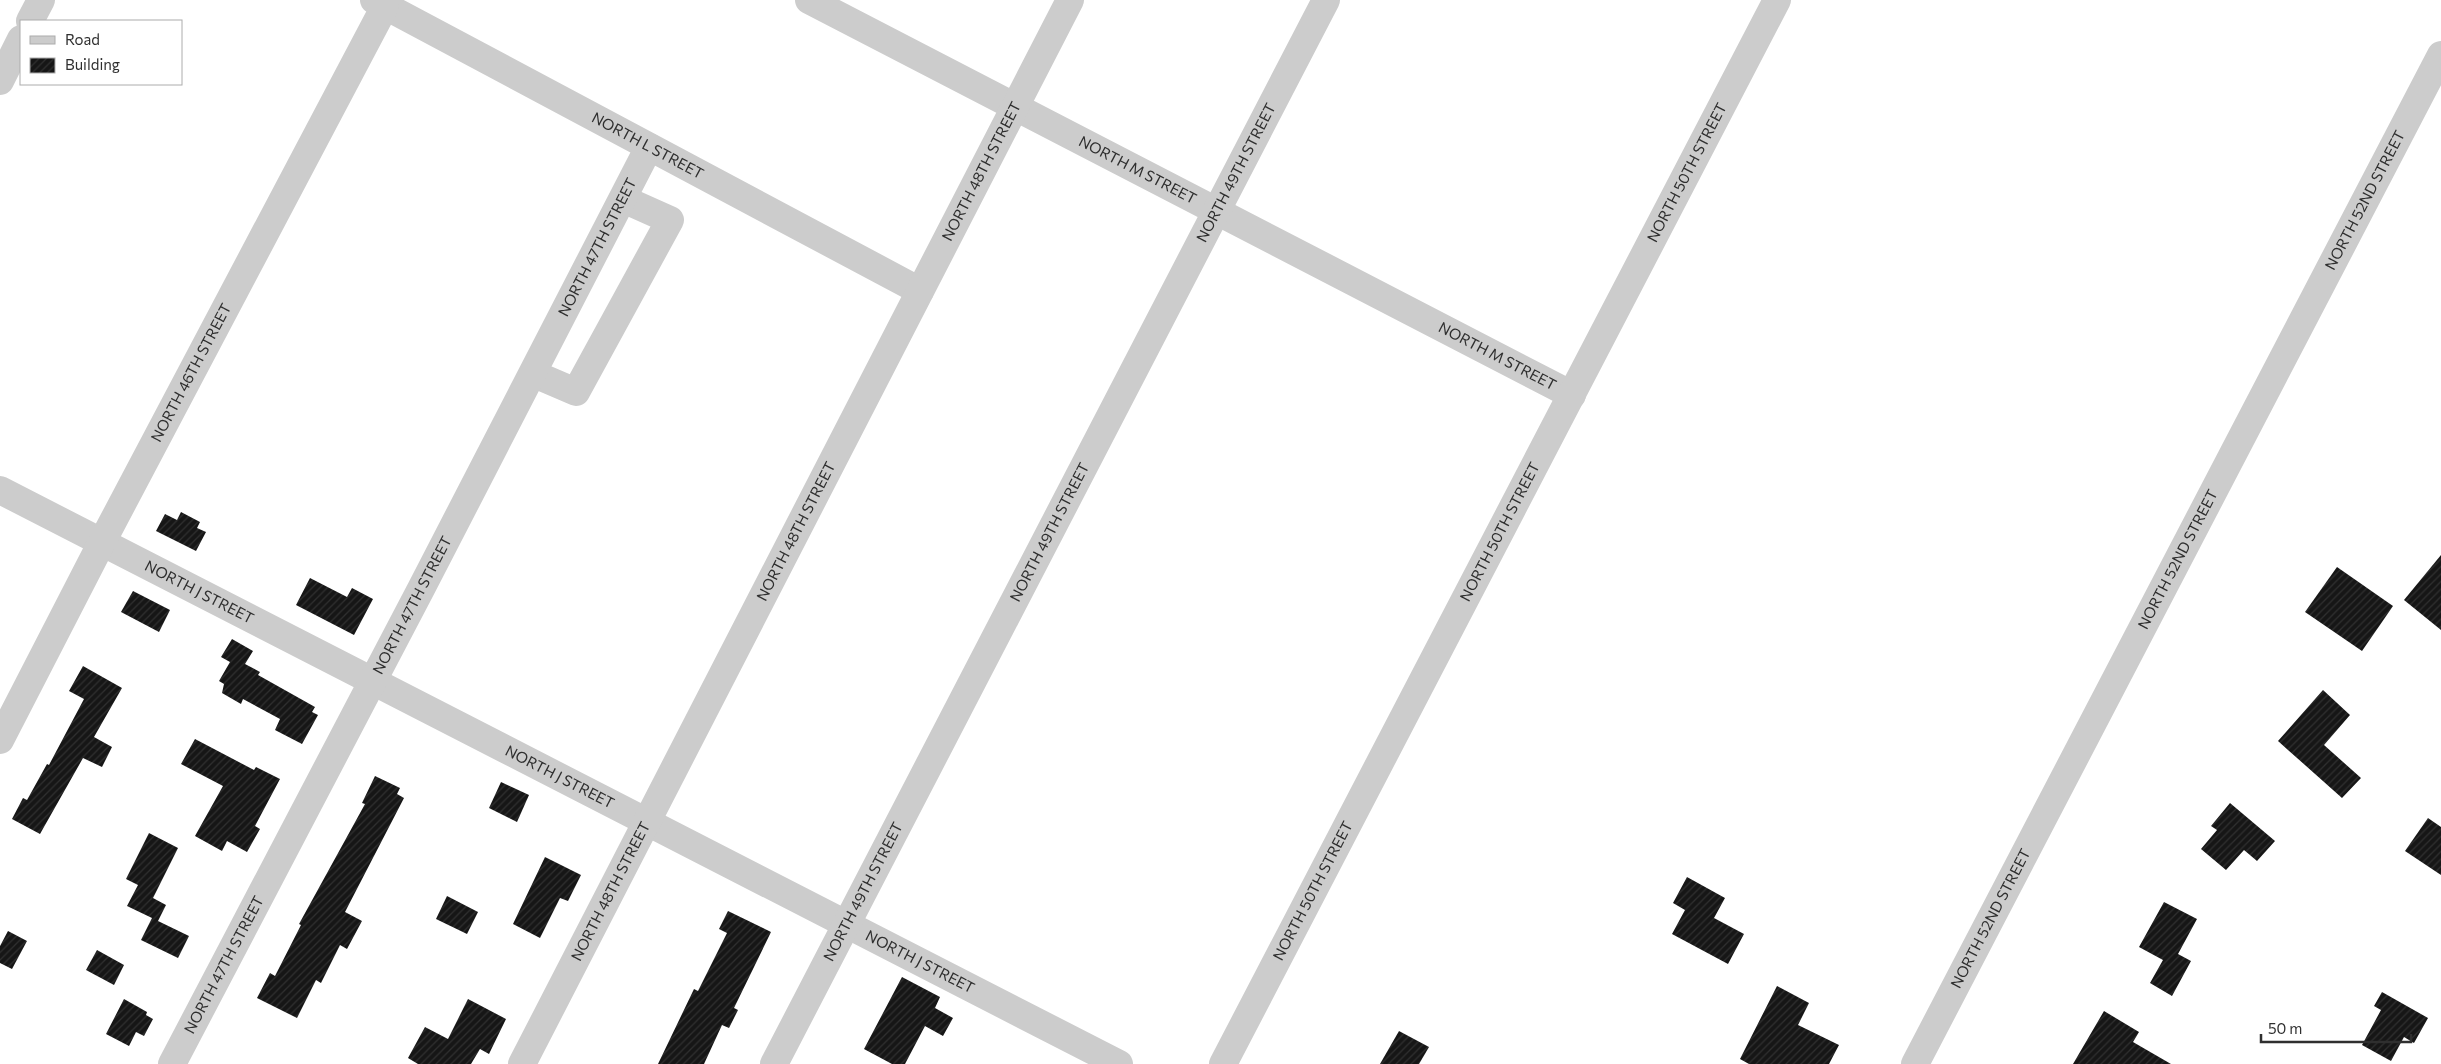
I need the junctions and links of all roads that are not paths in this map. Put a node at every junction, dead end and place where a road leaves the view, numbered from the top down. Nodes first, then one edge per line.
1 (41, 0) edge
2 (810, 0) edge
3 (1070, 0) edge
4 (1326, 0) edge
5 (1777, 0) edge
6 (380, 3) edge
7 (31, 20) edge
8 (20, 41) edge
9 (2441, 55) edge
10 (0, 81) edge
11 (1015, 107) junction
12 (649, 147) junction
13 (623, 199) junction
14 (1216, 212) junction
15 (920, 291) junction
16 (534, 374) junction
17 (1572, 395) junction
18 (0, 490) edge
19 (102, 542) junction
20 (372, 681) junction
21 (0, 740) edge
22 (647, 821) junction
23 (847, 924) junction
24 (172, 1064) edge
25 (522, 1064) edge
26 (774, 1064) edge
27 (1119, 1064) edge
28 (1223, 1064) edge
29 (1915, 1064) edge

1 - 7 street
2 - 11 street, NORTH M STREET
3 - 11 street, NORTH 48TH STREET
4 - 14 street, NORTH 49TH STREET
5 - 17 street, NORTH 50TH STREET
6 - 12 street, NORTH L STREET
6 - 19 street, NORTH 46TH STREET
8 - 10 street
9 - 29 street, NORTH 52ND STREET
11 - 14 street, NORTH M STREET
11 - 15 street, NORTH 48TH STREET
12 - 13 street, NORTH 47TH STREET
12 - 15 street, NORTH L STREET
13 - 16 street, NORTH 47TH STREET
13 - 16 street
14 - 17 street, NORTH M STREET
14 - 23 street, NORTH 49TH STREET
15 - 22 street, NORTH 48TH STREET
16 - 20 street, NORTH 47TH STREET
17 - 28 street, NORTH 50TH STREET
18 - 19 street, NORTH J STREET
19 - 20 street, NORTH J STREET
19 - 21 street, NORTH 46TH STREET
20 - 22 street, NORTH J STREET
20 - 24 street, NORTH 47TH STREET
22 - 23 street, NORTH J STREET
22 - 25 street, NORTH 48TH STREET
23 - 26 street, NORTH 49TH STREET
23 - 27 street, NORTH J STREET

